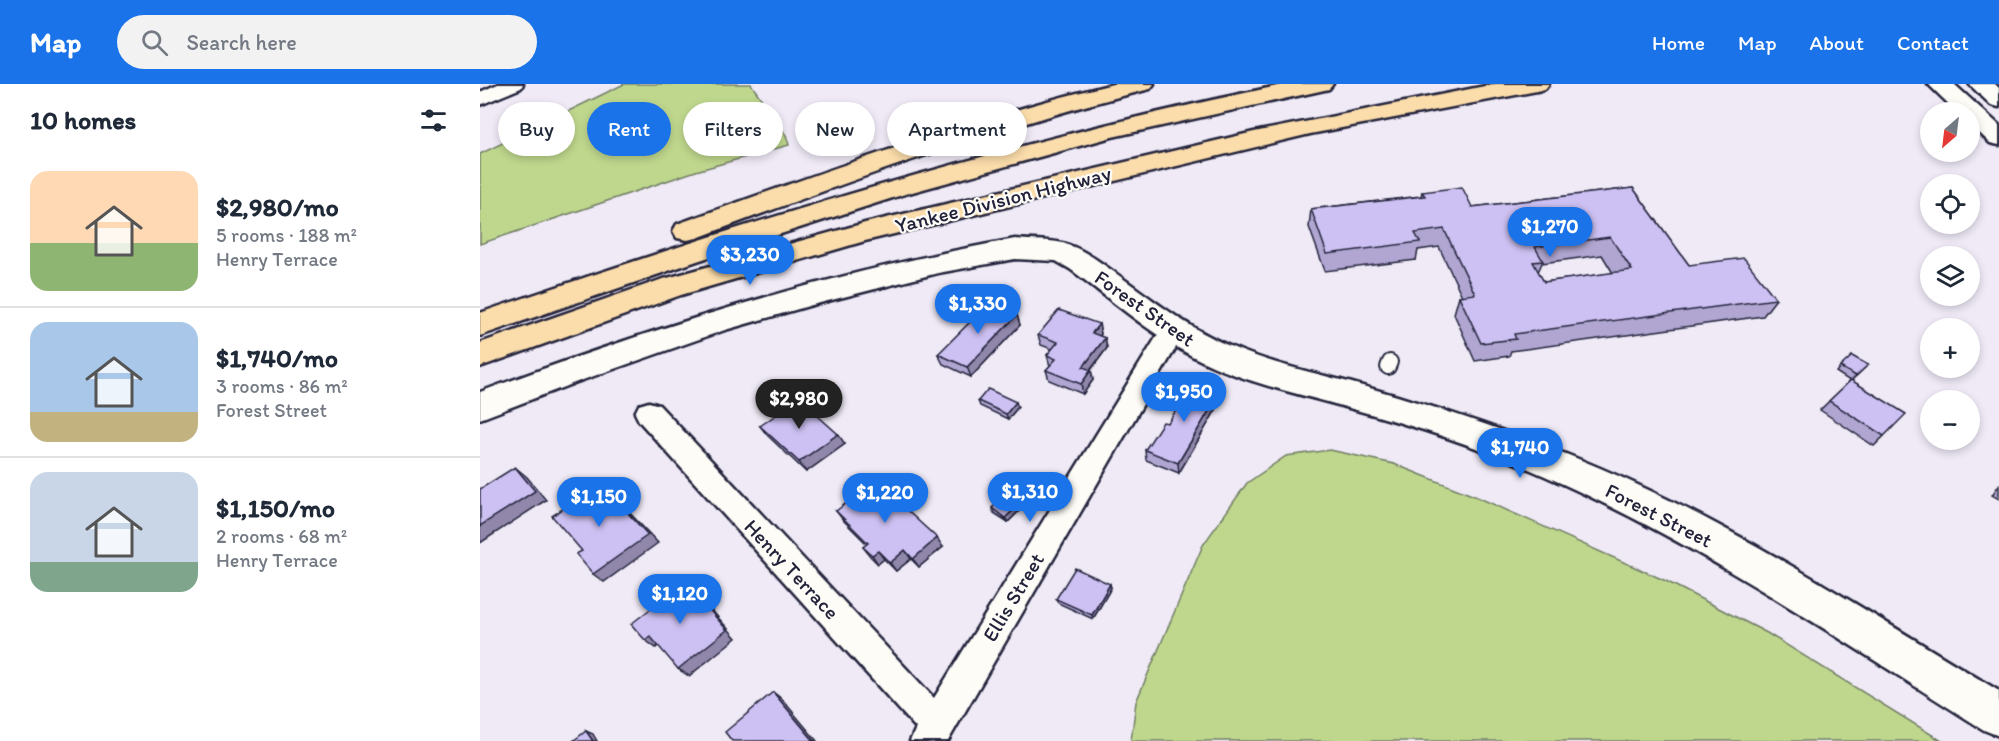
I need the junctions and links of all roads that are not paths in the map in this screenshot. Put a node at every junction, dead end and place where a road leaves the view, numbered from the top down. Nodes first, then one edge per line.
1 (514, 84) edge
2 (1128, 84) edge
3 (1142, 84) edge
4 (1321, 84) edge
5 (1537, 84) edge
6 (1942, 86) edge
7 (1101, 94) junction
8 (480, 99) edge
9 (1999, 138) edge
10 (480, 310) edge
11 (480, 325) edge
12 (1174, 330) junction
13 (480, 355) edge
14 (480, 406) edge
15 (649, 413) dead end
16 (1999, 715) edge
17 (932, 733) edge

1 - 8 street
2 - 7 highway
3 - 7 highway
4 - 11 highway, Yankee Division Highway
5 - 13 highway, Yankee Division Highway
6 - 9 street
7 - 10 highway
12 - 14 street, Forest Street
12 - 16 street, Forest Street
12 - 17 street, Ellis Street
15 - 17 street, Henry Terrace

